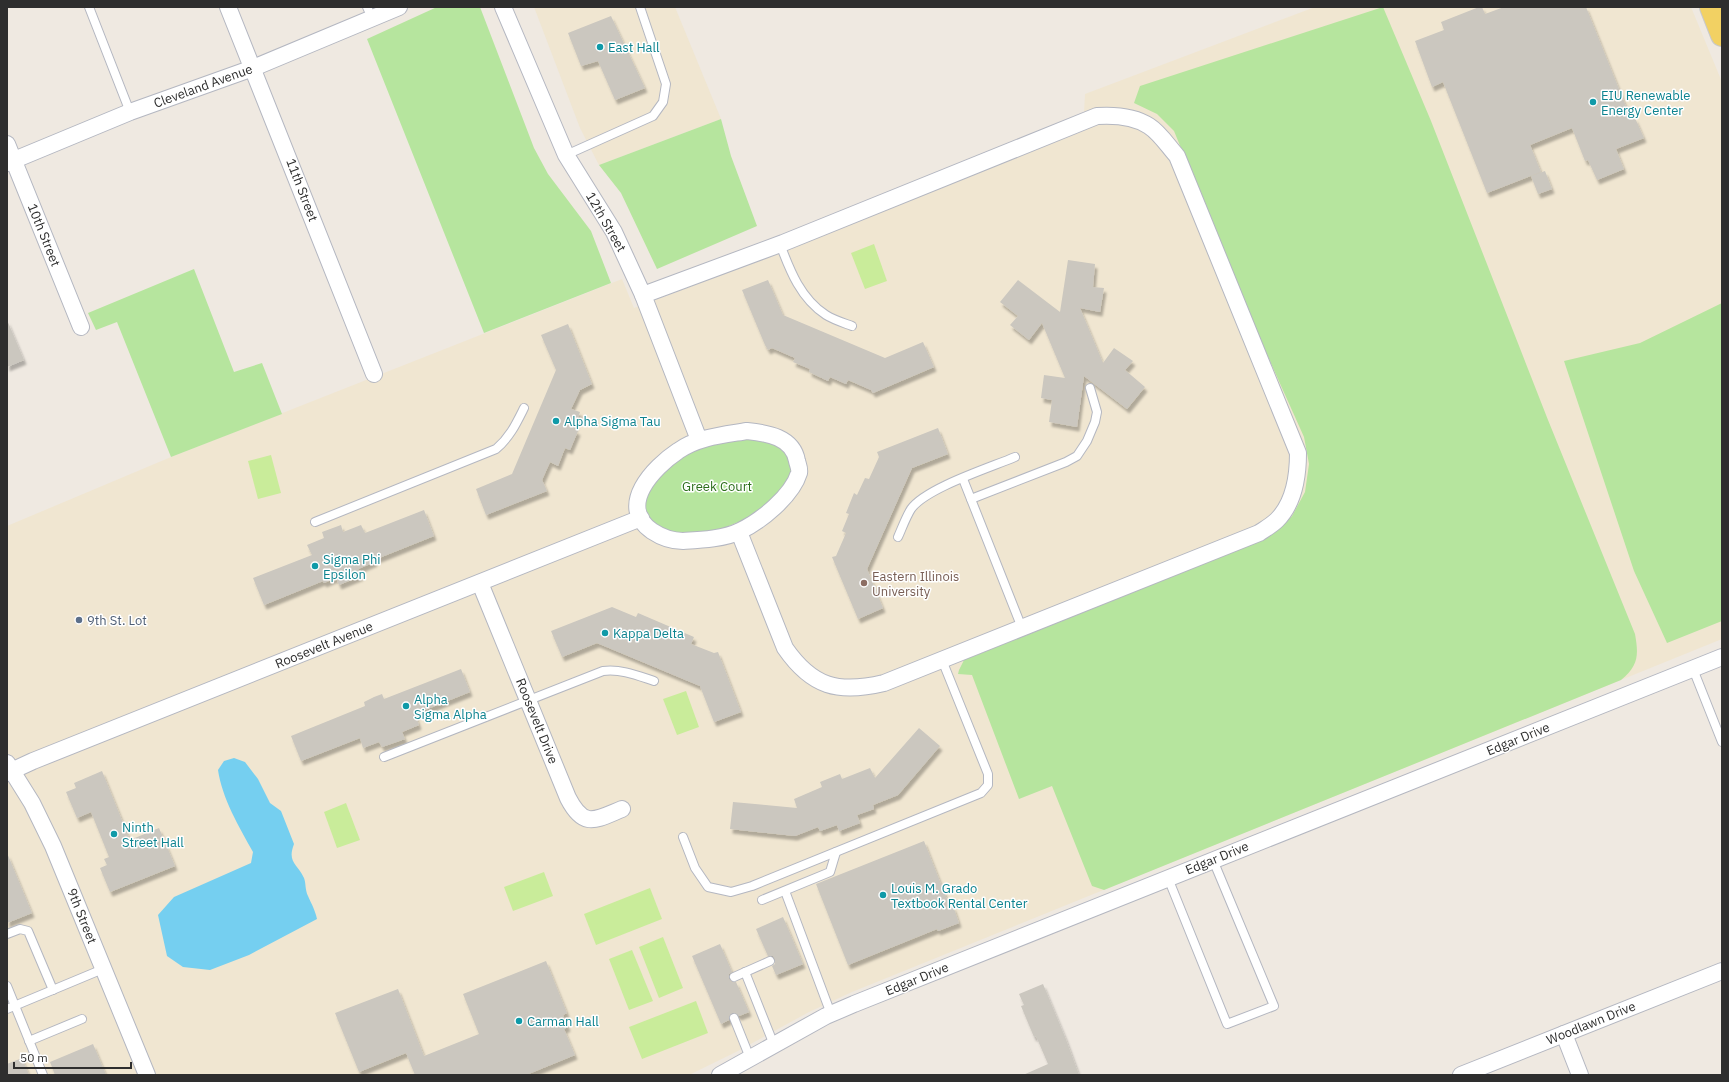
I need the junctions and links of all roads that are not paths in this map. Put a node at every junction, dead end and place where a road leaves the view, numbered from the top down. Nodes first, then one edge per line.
1 (89, 7) edge
2 (228, 7) edge
3 (399, 7) edge
4 (503, 7) edge
5 (640, 7) edge
6 (1711, 7) edge
7 (369, 13) edge
8 (1722, 35) edge
9 (253, 68) junction
10 (130, 112) junction
11 (7, 144) edge
12 (566, 155) junction
13 (10, 161) edge
14 (780, 244) junction
15 (643, 295) junction
16 (81, 326) dead end
17 (852, 326) dead end
18 (374, 374) dead end
19 (1090, 388) dead end
20 (524, 408) dead end
21 (699, 440) junction
22 (1015, 458) dead end
23 (963, 479) junction
24 (971, 499) junction
25 (641, 518) junction
26 (315, 522) dead end
27 (739, 532) junction
28 (898, 537) dead end
29 (480, 582) junction
30 (1022, 628) junction
31 (1722, 657) edge
32 (942, 660) junction
33 (1693, 668) junction
34 (654, 681) dead end
35 (528, 700) junction
36 (1722, 742) edge
37 (384, 757) dead end
38 (9, 769) edge
39 (622, 809) dead end
40 (683, 837) dead end
41 (836, 852) junction
42 (1213, 860) junction
43 (1168, 878) junction
44 (785, 891) junction
45 (762, 900) dead end
46 (7, 934) edge
47 (770, 961) dead end
48 (103, 969) junction
49 (1722, 971) edge
50 (745, 972) junction
51 (734, 976) dead end
52 (7, 986) edge
53 (53, 990) junction
54 (11, 1007) edge
55 (832, 1014) junction
56 (734, 1018) dead end
57 (82, 1019) dead end
58 (1564, 1034) junction
59 (29, 1041) junction
60 (774, 1045) junction
61 (750, 1058) junction
62 (43, 1075) edge
63 (147, 1075) edge
64 (720, 1075) edge
65 (1461, 1075) edge
66 (1580, 1075) edge

1 - 10 lane
2 - 9 street, 11th Street
3 - 7 street, Cleveland Avenue
4 - 12 street, 12th Street
5 - 12 lane
6 - 8 main road
7 - 9 street, Cleveland Avenue
9 - 10 street, Cleveland Avenue
9 - 18 street, 11th Street
10 - 13 street, Cleveland Avenue
11 - 13 street, 10th Street
12 - 15 street, 12th Street
13 - 16 street, 10th Street
14 - 15 street
14 - 17 lane
14 - 30 street
15 - 21 street, 12th Street
19 - 24 lane
20 - 26 lane
21 - 25 street
21 - 27 street
22 - 23 lane
23 - 24 lane
23 - 28 lane
24 - 30 lane
25 - 27 street
25 - 29 street, Roosevelt Avenue
27 - 32 street
29 - 35 street, Roosevelt Drive
29 - 38 street, Roosevelt Avenue
30 - 32 street
31 - 33 street, Edgar Drive
32 - 41 lane
33 - 36 lane
33 - 42 street, Edgar Drive
34 - 35 lane
35 - 37 lane
35 - 39 street, Roosevelt Drive
38 - 48 street, 9th Street
40 - 41 lane
41 - 44 lane
42 - 43 street, Edgar Drive
42 - 43 lane
43 - 55 street, Edgar Drive
44 - 45 lane
44 - 55 lane
46 - 53 lane
47 - 50 lane
48 - 53 lane
48 - 63 street, 9th Street
49 - 58 street, Woodlawn Drive
50 - 51 lane
50 - 60 lane
52 - 54 lane
53 - 54 lane
54 - 59 lane
55 - 60 street, Edgar Drive
56 - 61 lane
57 - 59 lane
58 - 65 street, Woodlawn Drive
58 - 66 street
59 - 62 lane
60 - 61 street, Edgar Drive
61 - 64 street, Edgar Drive

